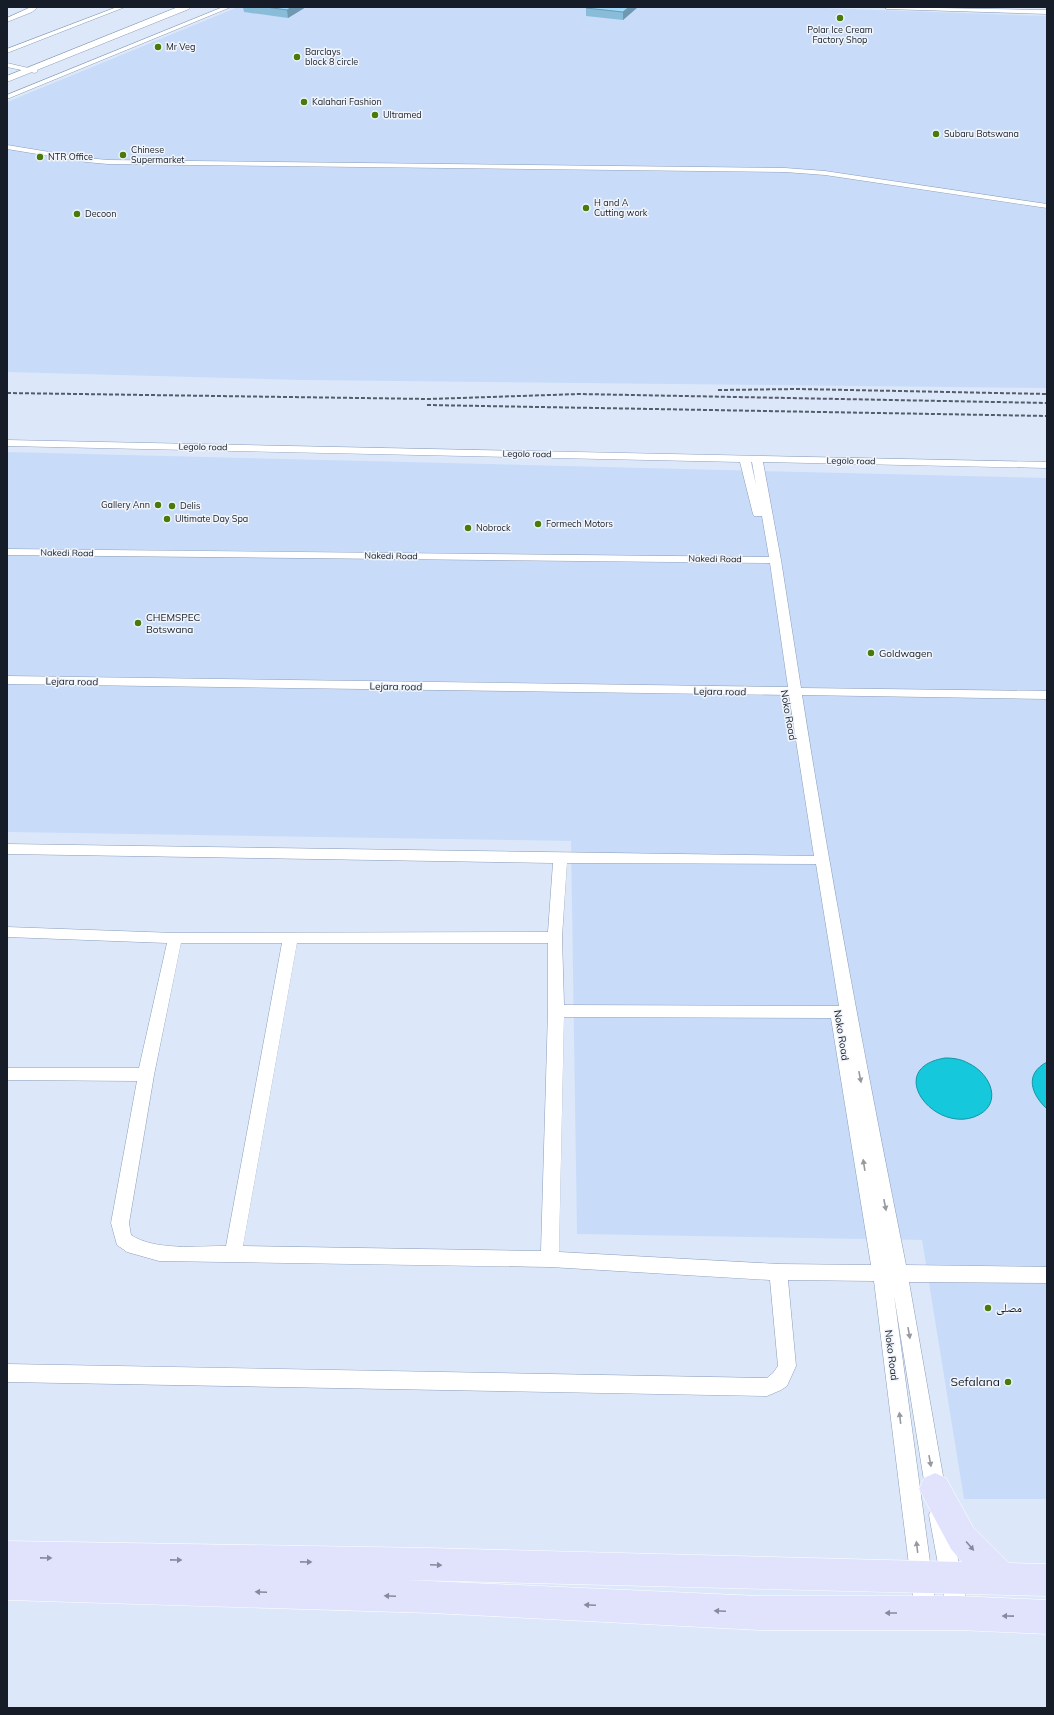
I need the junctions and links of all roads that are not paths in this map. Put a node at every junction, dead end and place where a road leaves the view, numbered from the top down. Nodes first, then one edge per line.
1 (35, 7) edge
2 (108, 7) edge
3 (122, 7) edge
4 (186, 7) edge
5 (228, 7) edge
6 (887, 7) edge
7 (1047, 12) edge
8 (101, 15) junction
9 (7, 20) edge
10 (7, 51) edge
11 (10, 65) edge
12 (35, 68) junction
13 (8, 79) edge
14 (7, 97) edge
15 (7, 147) edge
16 (1047, 206) edge
17 (7, 443) edge
18 (751, 459) junction
19 (1047, 465) edge
20 (7, 552) edge
21 (772, 560) junction
22 (7, 680) edge
23 (789, 692) junction
24 (1047, 695) edge
25 (7, 849) edge
26 (560, 858) junction
27 (812, 860) junction
28 (7, 932) edge
29 (291, 937) junction
30 (555, 937) junction
31 (175, 938) junction
32 (556, 1011) junction
33 (838, 1012) junction
34 (7, 1074) edge
35 (146, 1075) junction
36 (232, 1255) junction
37 (550, 1259) junction
38 (778, 1272) junction
39 (890, 1274) junction
40 (1047, 1275) edge
41 (7, 1373) edge
42 (935, 1489) junction
43 (7, 1557) edge
44 (937, 1578) junction
45 (1002, 1579) junction
46 (1047, 1580) edge
47 (7, 1584) edge
48 (958, 1613) junction
49 (926, 1614) junction
50 (1047, 1617) edge

1 - 9 street
2 - 8 street
3 - 8 street
4 - 12 main road
5 - 14 street
6 - 7 street
8 - 10 street
11 - 12 main road
11 - 13 main road
12 - 13 main road
15 - 16 street
17 - 18 street, Legolo road
18 - 19 street, Legolo road
18 - 21 street
20 - 21 street, Nakedi Road
21 - 23 street
22 - 23 street, Lejara road
23 - 24 street, Lejara road
23 - 27 street, Noko Road
23 -> 39 street
25 - 26 street
26 - 27 street
26 - 30 street
27 - 33 street, Noko Road
28 - 31 street
29 - 30 street
29 - 31 street
29 - 36 street
30 - 32 street
31 - 35 street
32 - 33 street
32 - 37 street
39 -> 33 street, Noko Road
34 - 35 street
35 - 36 street
36 - 37 street
37 - 38 street
38 - 39 street
38 - 41 street
39 - 40 street
39 -> 42 street
44 -> 39 street, Noko Road
42 - 44 street
42 -> 45 main road
43 -> 44 main road
44 - 45 main road
44 - 48 street
44 - 49 street, Noko Road
45 - 46 main road
49 -> 47 main road
48 - 49 main road
50 -> 48 main road

